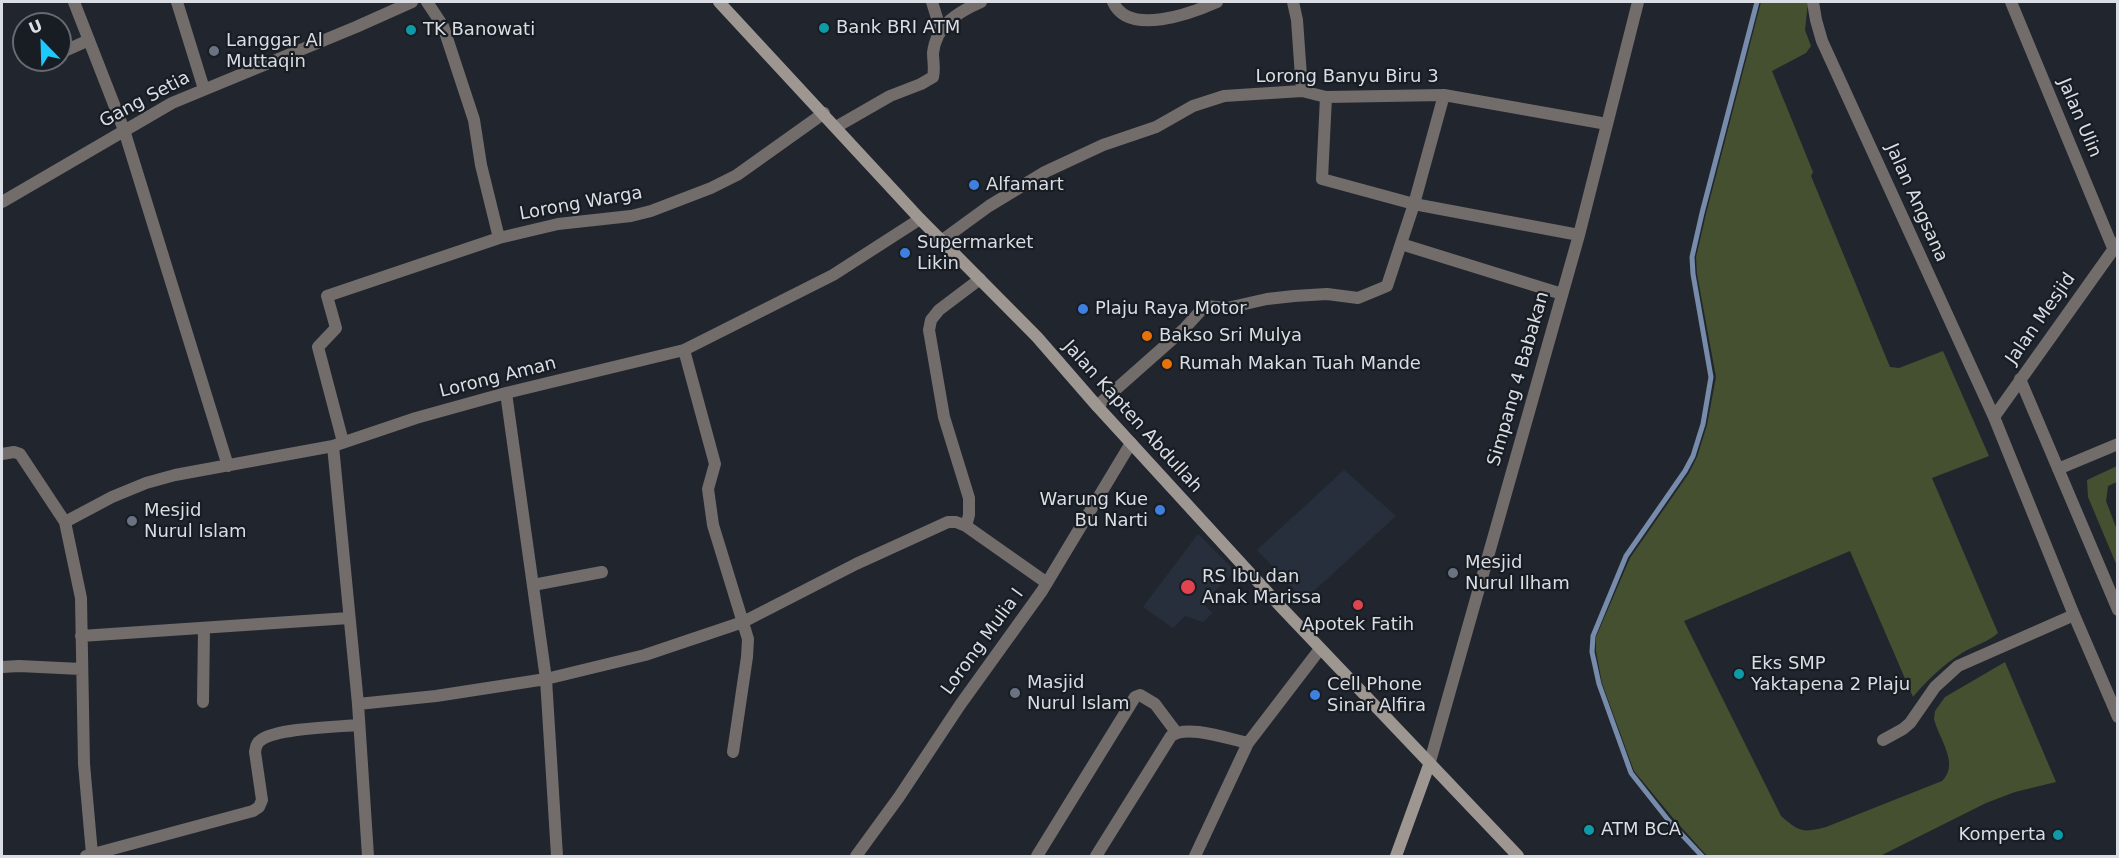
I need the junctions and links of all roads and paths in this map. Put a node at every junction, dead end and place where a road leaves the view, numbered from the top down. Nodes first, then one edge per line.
1 (74, 2) edge
2 (177, 2) edge
3 (412, 2) edge
4 (427, 2) edge
5 (719, 2) edge
6 (932, 2) edge
7 (981, 2) edge
8 (1113, 2) edge
9 (1217, 2) edge
10 (1293, 2) edge
11 (1638, 2) edge
12 (1814, 2) edge
13 (2011, 2) edge
14 (941, 31) junction
15 (89, 40) junction
16 (72, 48) edge
17 (204, 89) junction
18 (1302, 92) junction
19 (1444, 96) junction
20 (1326, 98) junction
21 (824, 113) junction
22 (1607, 124) junction
23 (836, 127) junction
24 (124, 130) junction
25 (2, 201) edge
26 (1414, 204) junction
27 (920, 219) junction
28 (1579, 235) junction
29 (499, 238) junction
30 (941, 241) junction
31 (1401, 244) junction
32 (2116, 245) edge
33 (980, 279) junction
34 (1562, 294) junction
35 (684, 350) junction
36 (2020, 379) junction
37 (506, 393) junction
38 (1097, 406) junction
39 (1994, 417) junction
40 (1131, 443) junction
41 (338, 444) junction
42 (2118, 444) edge
43 (3, 451) edge
44 (228, 466) junction
45 (2058, 469) junction
46 (65, 522) junction
47 (966, 526) junction
48 (602, 572) dead end
49 (1047, 583) junction
50 (533, 585) junction
51 (2118, 610) edge
52 (2074, 615) junction
53 (349, 618) junction
54 (743, 622) junction
55 (204, 629) junction
56 (81, 636) junction
57 (1320, 649) junction
58 (2, 667) edge
59 (81, 669) junction
60 (546, 679) junction
61 (204, 702) dead end
62 (357, 705) junction
63 (2118, 717) edge
64 (358, 725) junction
65 (1176, 732) junction
66 (1883, 740) dead end
67 (1248, 743) junction
68 (733, 752) dead end
69 (1429, 765) junction
70 (88, 856) edge
71 (368, 856) edge
72 (557, 856) edge
73 (856, 856) edge
74 (1037, 856) edge
75 (1096, 856) edge
76 (1195, 856) edge
77 (1396, 856) edge
78 (1518, 856) edge

1 - 15 street
2 - 17 street
3 - 17 street, Gang Setia
4 - 29 street
5 - 21 main road, Jalan Kapten Abdullah
6 - 14 street
7 - 14 street
8 - 9 street
10 - 18 street
11 - 22 street, Simpang 4 Babakan
12 - 39 street, Jalan Angsana
13 - 32 street, Jalan Ulin
14 - 23 street
15 - 16 street
15 - 24 street
17 - 24 street, Gang Setia
18 - 20 street, Lorong Banyu Biru 3
18 - 30 street, Lorong Banyu Biru 3
19 - 20 street, Lorong Banyu Biru 3
19 - 22 street, Lorong Banyu Biru 3
19 - 26 street
20 - 26 street
21 - 23 main road, Jalan Kapten Abdullah
21 - 29 street, Lorong Warga
22 - 28 street, Simpang 4 Babakan
23 - 27 main road, Jalan Kapten Abdullah
24 - 25 street, Gang Setia
24 - 44 street
26 - 28 street
26 - 31 street
27 - 30 main road, Jalan Kapten Abdullah
27 - 35 street, Lorong Aman
28 - 34 street, Simpang 4 Babakan
29 - 41 street, Lorong Warga
30 - 33 main road, Jalan Kapten Abdullah
31 - 34 street
31 - 38 street
32 - 36 street, Jalan Mesjid
33 - 38 main road, Jalan Kapten Abdullah
33 - 47 street
34 - 69 street, Simpang 4 Babakan
35 - 37 street, Lorong Aman
35 - 54 street
36 - 39 street, Jalan Mesjid
36 - 45 street
37 - 41 street, Lorong Aman
37 - 50 street
38 - 40 main road, Jalan Kapten Abdullah
39 - 52 street, Jalan Angsana
40 - 49 street, Lorong Mulia I
40 - 57 main road, Jalan Kapten Abdullah
41 - 44 street, Lorong Aman
41 - 53 street
42 - 45 street
43 - 46 street
44 - 46 street, Lorong Aman
45 - 51 street
46 - 56 street
47 - 49 street
47 - 54 street
48 - 50 street
49 - 73 street, Lorong Mulia I
50 - 60 street
52 - 63 street, Jalan Angsana
52 - 66 street
53 - 55 street
53 - 62 street
54 - 60 street
54 - 68 street
55 - 56 street
55 - 61 street
56 - 59 street
57 - 67 street
57 - 69 main road, Jalan Kapten Abdullah
58 - 59 street
59 - 70 street
60 - 62 street
60 - 72 street
62 - 64 street
64 - 70 street
64 - 71 street
65 - 67 street
65 - 74 street
65 - 75 street
67 - 76 street
69 - 77 main road
69 - 78 main road, Jalan Kapten Abdullah

